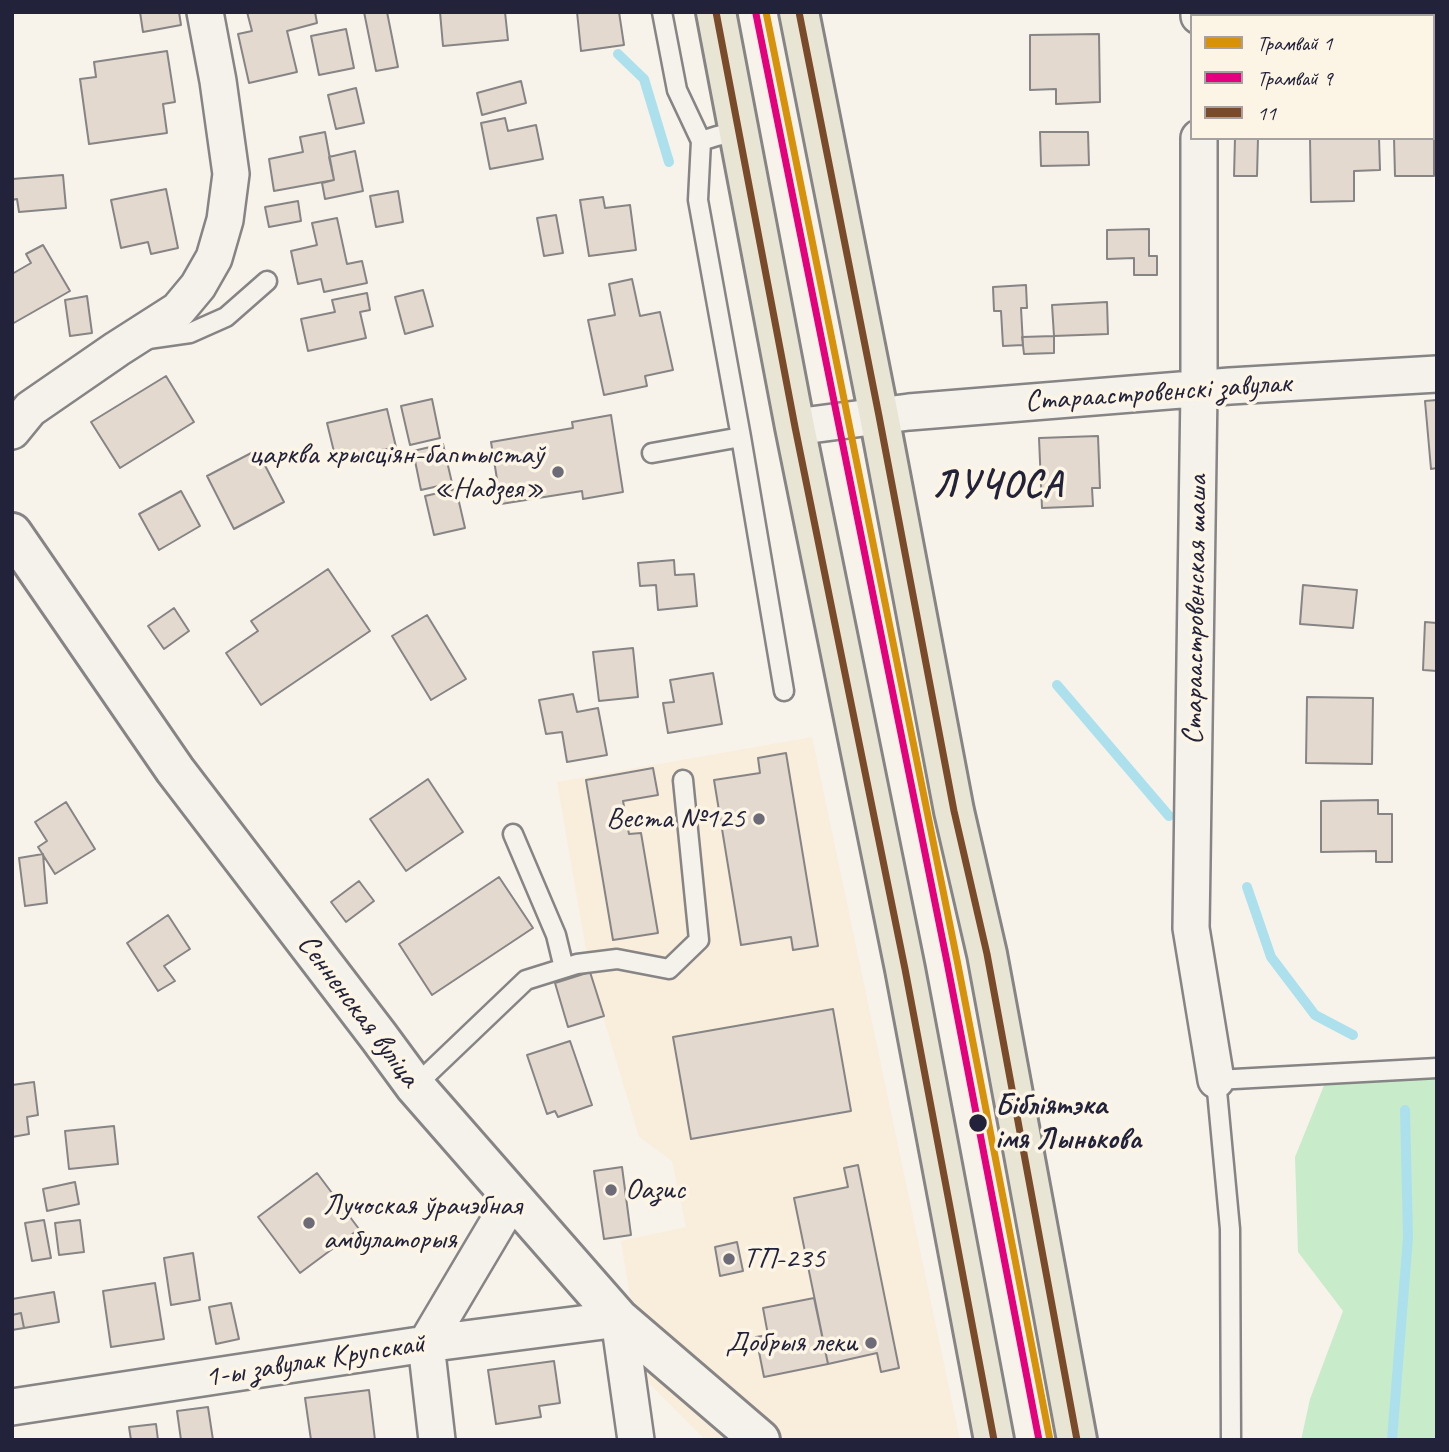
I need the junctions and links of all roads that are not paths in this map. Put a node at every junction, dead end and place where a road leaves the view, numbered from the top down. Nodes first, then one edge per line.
1 (205, 12) edge
2 (662, 12) edge
3 (716, 12) edge
4 (799, 12) edge
5 (740, 131) junction
6 (1199, 140) edge
7 (701, 141) junction
8 (267, 281) dead end
9 (127, 342) junction
10 (1437, 374) edge
11 (1199, 390) junction
12 (879, 416) junction
13 (795, 427) junction
14 (12, 431) edge
15 (741, 437) junction
16 (652, 453) dead end
17 (12, 533) edge
18 (784, 691) dead end
19 (683, 780) dead end
20 (513, 834) dead end
21 (564, 968) junction
22 (1437, 1068) edge
23 (1216, 1080) junction
24 (415, 1087) junction
25 (512, 1199) junction
26 (619, 1320) junction
27 (426, 1344) junction
28 (12, 1407) edge
29 (437, 1440) edge
30 (636, 1440) edge
31 (760, 1440) edge
32 (994, 1440) edge
33 (1077, 1440) edge
34 (1231, 1440) edge

1 - 9 street
2 - 7 lane
3 - 5 main road
4 - 12 main road
5 - 7 lane
5 - 13 main road
6 - 11 street, Стараастровенская шаша
7 - 15 lane
8 - 9 lane
9 - 14 street
10 - 11 street, Стараастровенскі завулак
11 - 12 street, Стараастровенскі завулак
11 - 23 street, Стараастровенская шаша
12 - 13 street, Стараастровенскі завулак
12 - 33 main road
13 - 32 main road
15 - 16 lane
15 - 18 lane
17 - 24 street, Сенненская вуліца
19 - 21 lane
20 - 21 lane
21 - 24 lane
22 - 23 lane
23 - 34 lane
24 - 25 street, Сенненская вуліца
25 - 26 street, Сенненская вуліца
25 - 27 street
26 - 27 street, 1-ы завулак Крупскай
26 - 30 street
26 - 31 street, Сенненская вуліца
27 - 28 street, 1-ы завулак Крупскай
27 - 29 street

